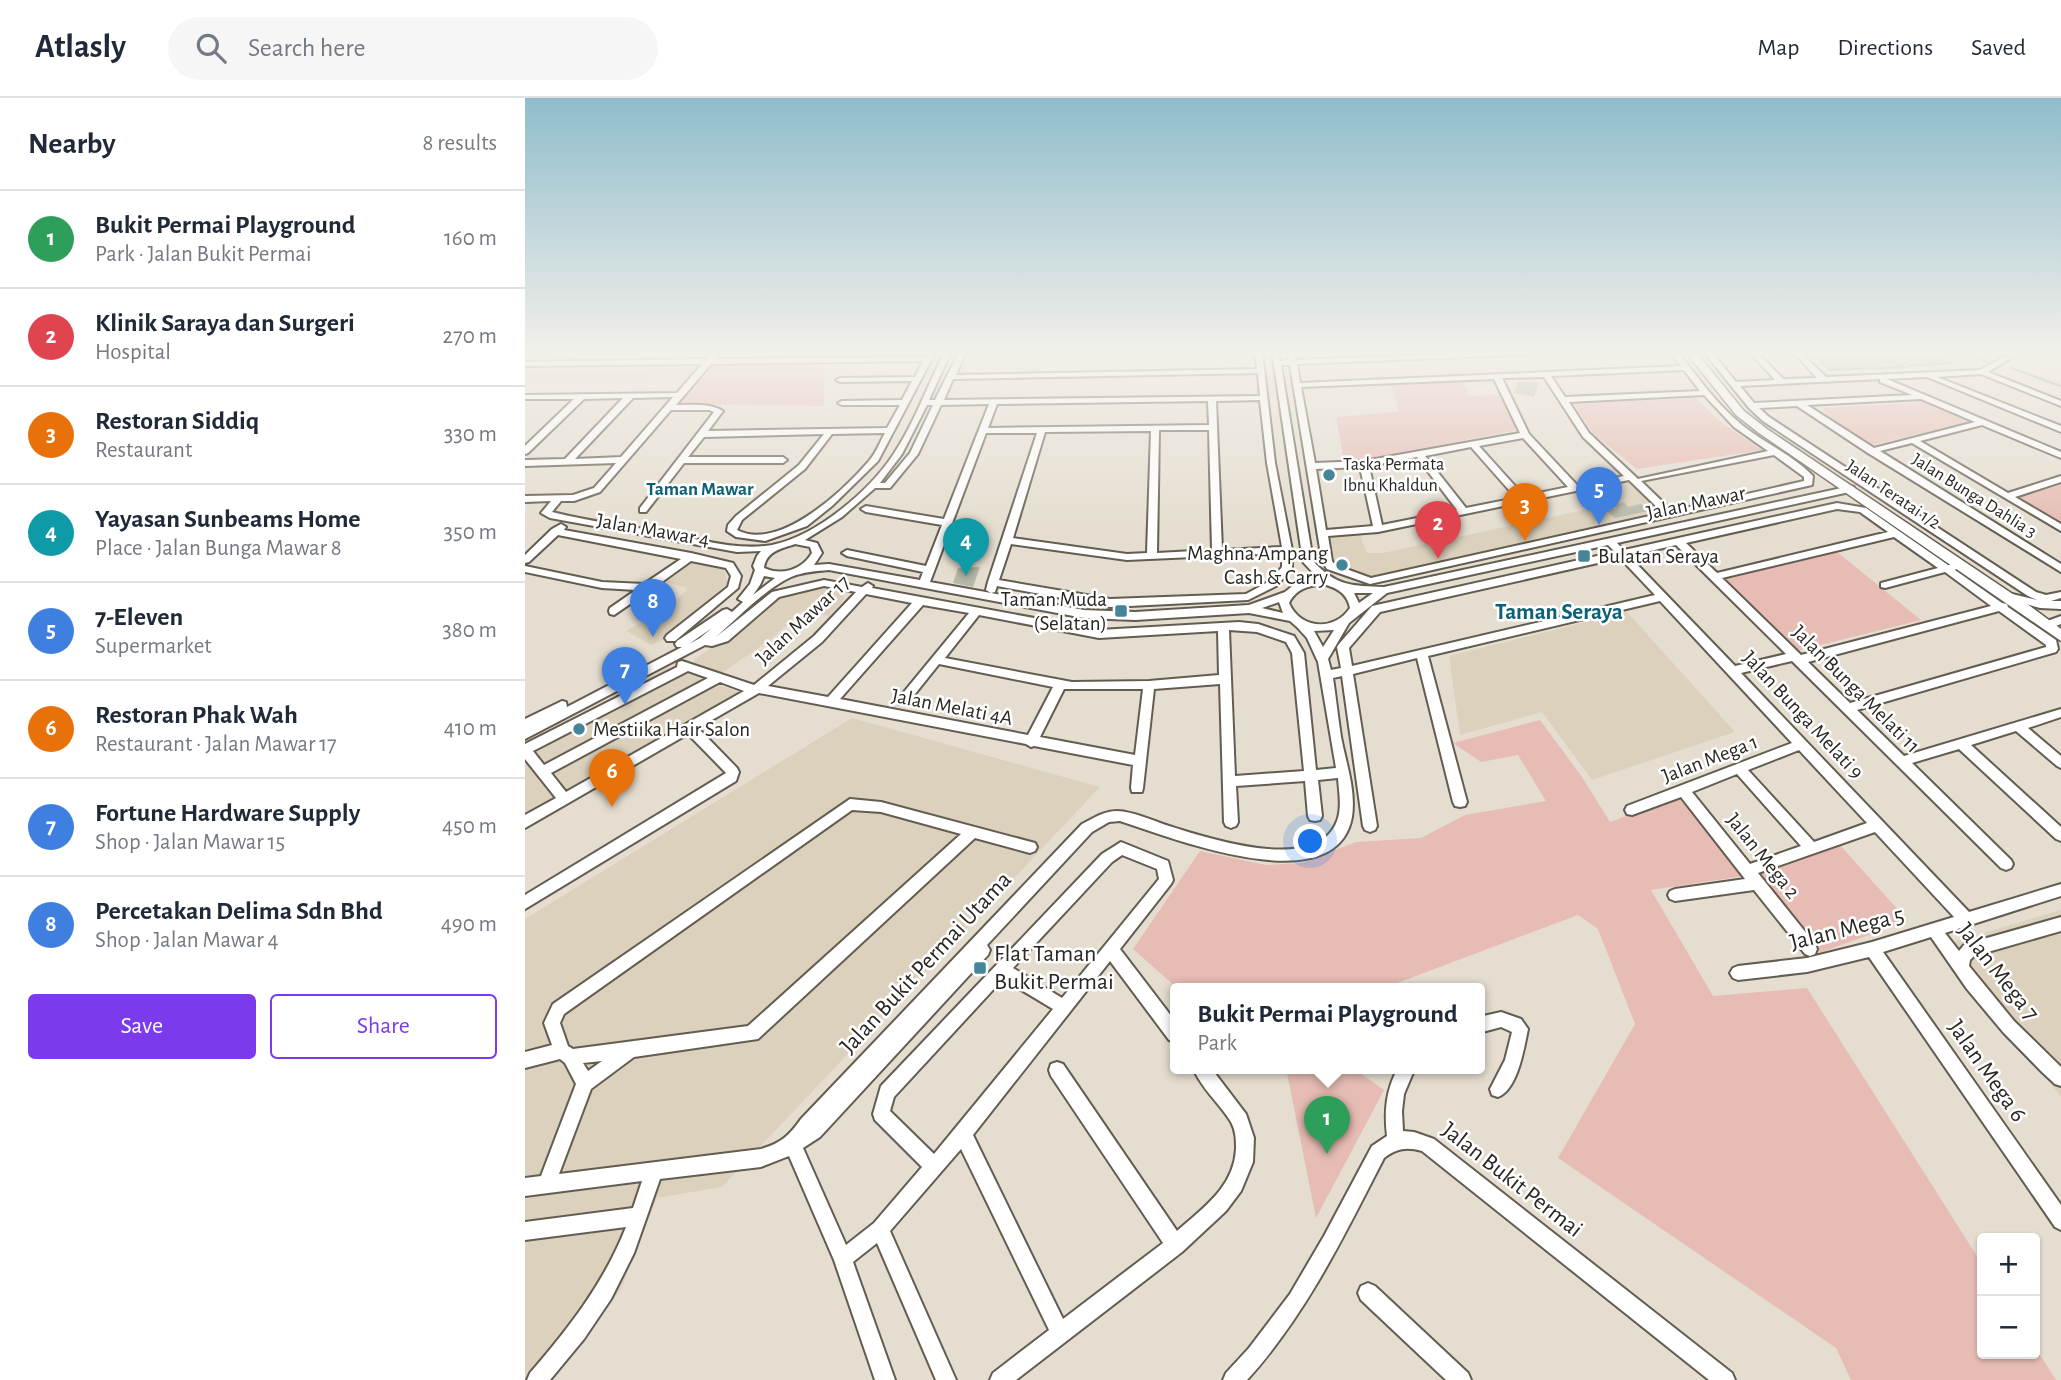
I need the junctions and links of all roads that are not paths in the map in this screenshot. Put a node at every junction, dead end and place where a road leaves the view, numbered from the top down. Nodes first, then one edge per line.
1 (567, 411) edge
2 (616, 411) edge
3 (666, 411) edge
4 (719, 411) edge
5 (901, 411) edge
6 (919, 411) edge
7 (936, 411) edge
8 (991, 411) edge
9 (1212, 411) edge
10 (1265, 411) edge
11 (1284, 411) edge
12 (1302, 411) edge
13 (1514, 411) edge
14 (1571, 411) edge
15 (1723, 411) edge
16 (1757, 411) edge
17 (1809, 411) edge
18 (1957, 411) edge
19 (2016, 411) edge
20 (1740, 413) joint
21 (1727, 415) junction
22 (1985, 422) junction
23 (1213, 427) junction
24 (1154, 428) junction
25 (2061, 429) edge
26 (892, 430) junction
27 (1042, 430) junction
28 (830, 431) junction
29 (983, 431) junction
30 (702, 433) junction
31 (1525, 435) junction
32 (1913, 440) junction
33 (1473, 444) junction
34 (525, 451) edge
35 (1871, 451) junction
36 (1776, 452) junction
37 (1419, 454) junction
38 (2061, 454) edge
39 (622, 460) junction
40 (681, 460) junction
41 (783, 460) dead end
42 (567, 462) junction
43 (525, 463) edge
44 (1364, 464) junction
45 (1312, 466) junction
46 (1630, 477) junction
47 (2061, 478) edge
48 (1642, 480) dead end
49 (871, 485) junction
50 (1574, 488) junction
51 (1851, 489) junction
52 (2007, 496) junction
53 (525, 499) edge
54 (558, 499) junction
55 (1522, 499) junction
56 (829, 504) junction
57 (846, 508) junction
58 (866, 509) dead end
59 (643, 510) dead end
60 (1464, 511) junction
61 (1677, 514) junction
62 (572, 519) junction
63 (948, 523) junction
64 (1693, 523) junction
65 (2061, 528) edge
66 (821, 529) junction
67 (1378, 529) junction
68 (555, 531) junction
69 (732, 531) joint
70 (1323, 533) junction
71 (1897, 533) junction
72 (765, 538) joint
73 (1007, 540) junction
74 (795, 541) junction
75 (1610, 541) junction
76 (1679, 542) junction
77 (772, 548) junction
78 (737, 549) junction
79 (815, 549) junction
80 (1287, 550) junction
81 (847, 553) dead end
82 (1217, 553) junction
83 (1623, 555) junction
84 (691, 556) junction
85 (1151, 556) junction
86 (525, 560) edge
87 (1308, 562) junction
88 (759, 565) junction
89 (1961, 565) junction
90 (829, 567) junction
91 (525, 569) edge
92 (803, 569) junction
93 (1947, 569) junction
94 (2061, 569) edge
95 (929, 570) junction
96 (790, 574) junction
97 (879, 576) junction
98 (1714, 577) junction
99 (993, 582) junction
100 (1332, 583) junction
101 (924, 584) junction
102 (1885, 585) dead end
103 (650, 588) junction
104 (865, 589) junction
105 (1345, 589) junction
106 (1384, 590) junction
107 (1292, 591) junction
108 (2061, 595) edge
109 (989, 596) junction
110 (1663, 597) junction
111 (920, 601) junction
112 (2005, 601) junction
113 (2061, 606) edge
114 (1249, 609) junction
115 (1376, 609) joint
116 (614, 611) dead end
117 (977, 612) junction
118 (1353, 613) junction
119 (1291, 618) junction
120 (1344, 622) junction
121 (2052, 623) edge
122 (1302, 625) junction
123 (1223, 627) junction
124 (703, 641) junction
125 (689, 645) junction
126 (1422, 654) junction
127 (1797, 658) junction
128 (1322, 659) junction
129 (937, 660) junction
130 (663, 662) junction
131 (688, 666) junction
132 (1345, 671) junction
133 (1733, 671) junction
134 (1325, 676) junction
135 (720, 677) junction
136 (1226, 679) junction
137 (1060, 685) junction
138 (1149, 685) junction
139 (756, 689) junction
140 (903, 701) dead end
141 (831, 702) junction
142 (1847, 708) junction
143 (2061, 713) edge
144 (525, 724) edge
145 (2018, 726) junction
146 (691, 729) junction
147 (525, 734) edge
148 (1031, 742) junction
149 (1961, 743) junction
150 (1802, 744) junction
151 (525, 750) edge
152 (1139, 761) junction
153 (1902, 761) junction
154 (2061, 763) edge
155 (1739, 768) junction
156 (543, 772) junction
157 (1342, 773) junction
158 (1310, 775) junction
159 (1230, 782) junction
160 (1137, 788) dead end
161 (1683, 790) junction
162 (565, 800) junction
163 (1460, 802) dead end
164 (1632, 810) dead end
165 (1314, 816) dead end
166 (525, 822) edge
167 (1231, 822) dead end
168 (1878, 825) junction
169 (1370, 826) dead end
170 (972, 832) junction
171 (2061, 835) edge
172 (1030, 847) dead end
173 (1811, 848) junction
174 (2006, 864) dead end
175 (1747, 870) junction
176 (1757, 883) junction
177 (2061, 890) edge
178 (1675, 895) dead end
179 (525, 903) edge
180 (1965, 918) junction
181 (2061, 924) edge
182 (1933, 929) junction
183 (1949, 947) junction
184 (1809, 949) dead end
185 (1873, 949) junction
186 (1111, 950) junction
187 (1969, 950) junction
188 (1961, 968) junction
189 (1002, 970) junction
190 (1738, 973) dead end
191 (1065, 1008) junction
192 (1485, 1023) edge
193 (1170, 1027) edge
194 (632, 1051) junction
195 (567, 1054) junction
196 (525, 1060) edge
197 (1057, 1070) dead end
198 (1206, 1074) edge
199 (1404, 1074) edge
200 (2059, 1074) edge
201 (585, 1083) junction
202 (1498, 1089) dead end
203 (963, 1134) junction
204 (1396, 1140) junction
205 (793, 1145) junction
206 (934, 1167) junction
207 (654, 1172) junction
208 (546, 1185) junction
209 (525, 1187) edge
210 (638, 1216) junction
211 (2061, 1221) edge
212 (880, 1230) junction
213 (525, 1231) edge
214 (1175, 1245) junction
215 (843, 1259) junction
216 (1368, 1293) dead end
217 (1061, 1333) junction
218 (1722, 1379) edge
219 (537, 1380) edge
220 (885, 1380) edge
221 (946, 1380) edge
222 (1000, 1380) edge
223 (1233, 1380) edge
224 (1461, 1380) edge

1 - 34 street
2 - 42 street
3 - 39 street
4 - 30 street
5 - 26 street
6 - 49 street
7 - 49 street
8 - 29 street
9 - 23 street
10 - 80 street
11 - 87 street
12 - 45 street
13 - 31 street
14 - 46 street
15 - 21 street
16 - 108 street, Jalan Teratai 1/2
17 - 35 street, Jalan Bunga Dahlia 3
18 - 22 street
19 - 25 street
20 - 21 street
20 - 51 main road, Jalan Teratai 1/2
21 - 36 street
22 - 32 street
22 - 38 street
23 - 24 street
23 - 82 street
24 - 27 street
24 - 85 street
26 - 28 street
26 - 56 street
27 - 29 street
27 - 73 street
28 - 30 street
28 - 69 street
29 - 63 street
30 - 40 street
31 - 33 street
31 - 50 street
32 - 35 street
32 - 52 street
33 - 37 street
33 - 55 street
35 - 94 street, Jalan Bunga Dahlia 3
36 - 48 street
36 - 61 street
37 - 44 street
37 - 60 street
39 - 42 street
39 - 54 street
40 - 41 street
40 - 59 street
42 - 43 street
44 - 45 street
44 - 67 street
45 - 70 street
46 - 50 street
46 - 61 street
47 - 52 street
49 - 57 street
50 - 55 street
51 - 64 street, Jalan Mawar
51 - 89 main road, Jalan Teratai 1/2
52 - 65 street
53 - 54 street
54 - 62 street
55 - 60 street
56 - 57 street
56 - 72 street
57 - 66 street
58 - 63 street
60 - 67 street
61 - 64 street
61 - 70 street
62 - 68 street
62 - 78 street
63 - 95 street
64 - 75 street, Jalan Mawar
66 - 74 street
66 - 79 street
67 - 70 street
68 - 84 street, Jalan Mawar 4
68 - 86 street
69 - 72 street
71 - 76 street, Jalan Teratai 1/2
71 - 93 street, Jalan Teratai 1/2
71 - 98 street
73 - 85 street
73 - 99 street
74 - 77 street
74 - 79 street
75 - 83 street, Jalan Bunga Melati 9
75 - 106 street, Jalan Mawar
76 - 83 street
76 - 98 street, Jalan Bunga Melati 11
77 - 78 street
77 - 88 street
78 - 88 street
79 - 90 street
79 - 92 street
80 - 82 street
80 - 99 street
81 - 95 street
82 - 85 street
83 - 110 street, Jalan Bunga Melati 9
83 - 115 street
84 - 103 street
84 - 125 street, Jalan Mawar 4
87 - 100 street
87 - 107 street
88 - 96 street
88 - 125 street
89 - 93 street
89 - 112 main road, Jalan Teratai 1/2
90 - 92 street
90 - 97 street
91 - 103 street
92 - 96 street
93 - 102 street
93 - 112 street, Jalan Teratai 1/2
95 - 101 street
96 - 124 street
97 - 101 street
97 - 104 street, Jalan Mawar 17
98 - 127 street, Jalan Bunga Melati 11
99 - 109 street
100 - 105 street
100 - 107 street
101 - 109 street
103 - 116 street
104 - 111 street
104 - 124 street
104 - 139 street, Jalan Mawar 17
105 - 106 street, Jalan Mawar
105 - 118 street
106 - 118 street, Jalan Mawar
107 - 114 street
107 - 119 street
109 - 114 street
110 - 126 street
110 - 133 street, Jalan Bunga Melati 9
111 - 117 street
111 - 141 street
112 - 113 street
112 - 121 main road, Jalan Teratai 1/2
112 - 127 street
112 - 142 street, Jalan Teratai 1/2
113 - 121 street
114 - 119 street
115 - 132 street
117 - 123 street
117 - 129 street
118 - 120 street
119 - 122 street
120 - 122 street
120 - 128 street
122 - 128 street, Jalan Bukit Permai Utama
123 - 136 street
123 - 158 street
124 - 125 street
125 - 130 street
125 - 131 street
125 - 144 street
126 - 132 street
126 - 163 street
127 - 133 street
127 - 142 street, Jalan Bunga Melati 11
128 - 134 street, Jalan Bukit Permai Utama
129 - 137 street
129 - 140 street
130 - 131 street, Jalan Mawar 17
130 - 147 street
131 - 135 street, Jalan Mawar 17
131 - 151 street
132 - 134 street
132 - 169 street
133 - 150 street, Jalan Bunga Melati 9
134 - 157 street, Jalan Bukit Permai Utama
135 - 139 street, Jalan Mawar 17
135 - 156 street
136 - 138 street
136 - 159 street
137 - 138 street
137 - 148 street
138 - 152 street
139 - 141 street, Jalan Melati 4A
139 - 146 street
141 - 148 street, Jalan Melati 4A
142 - 153 street, Jalan Bunga Melati 11
143 - 145 street
145 - 149 street
145 - 154 street
146 - 162 street
146 - 179 street
148 - 152 street, Jalan Melati 4A
149 - 153 street
149 - 171 street
150 - 155 street, Jalan Mega 1
150 - 168 street, Jalan Bunga Melati 9
151 - 156 street
152 - 160 street
153 - 174 street, Jalan Bunga Melati 11
155 - 161 street, Jalan Mega 1
155 - 173 street
156 - 162 street
157 - 158 street
157 - 205 street, Jalan Bukit Permai Utama
158 - 159 street
158 - 165 street
159 - 167 street
161 - 164 street, Jalan Mega 1
161 - 175 street, Jalan Mega 2
162 - 166 street
168 - 173 street
168 - 180 street, Jalan Bunga Melati 9
170 - 172 street
170 - 194 street
170 - 195 street
173 - 175 street
175 - 176 street, Jalan Mega 2
176 - 178 street
176 - 184 street, Jalan Mega 2
177 - 180 street, Jalan Mega 5
180 - 182 street, Jalan Mega 5
181 - 187 street
182 - 183 street, Jalan Mega 7
182 - 185 street, Jalan Mega 5
183 - 187 street
183 - 188 street, Jalan Mega 7
185 - 190 street, Jalan Mega 5
185 - 211 street, Jalan Mega 6
186 - 189 street
186 - 191 street
186 - 193 street
187 - 188 street
188 - 200 street, Jalan Mega 7
189 - 191 street
189 - 206 street
191 - 203 street
192 - 202 street
194 - 195 street
194 - 201 street
195 - 196 street
195 - 201 street
197 - 214 street
198 - 214 street
199 - 204 street
201 - 208 street
203 - 206 street
203 - 217 street
204 - 218 street, Jalan Bukit Permai
204 - 223 street
205 - 207 street, Jalan Bukit Permai Utama
205 - 215 street
206 - 212 street
207 - 208 street, Jalan Bukit Permai Utama
207 - 210 street
208 - 209 street, Jalan Bukit Permai Utama
210 - 213 street
210 - 219 street
212 - 215 street
212 - 221 street
214 - 217 street
215 - 220 street
216 - 224 street
217 - 222 street

